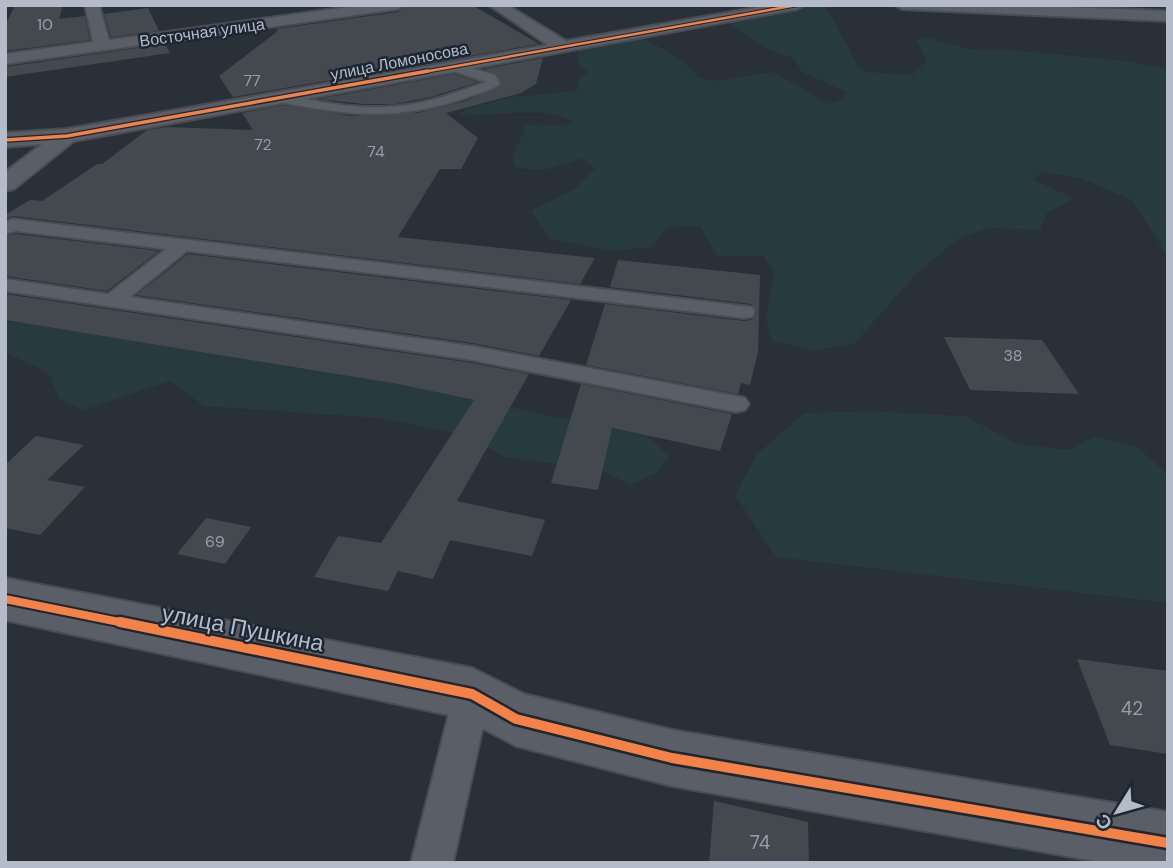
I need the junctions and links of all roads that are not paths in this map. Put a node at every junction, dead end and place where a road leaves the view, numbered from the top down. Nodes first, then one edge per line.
1 (92, 5) edge
2 (398, 5) edge
3 (496, 5) edge
4 (797, 5) edge
5 (902, 5) edge
6 (1168, 16) edge
7 (102, 46) junction
8 (562, 46) junction
9 (5, 59) edge
10 (452, 66) junction
11 (280, 98) junction
12 (67, 136) junction
13 (5, 140) edge
14 (5, 184) edge
15 (5, 229) edge
16 (183, 245) junction
17 (5, 285) edge
18 (113, 300) junction
19 (744, 312) dead end
20 (736, 404) dead end
21 (5, 600) edge
22 (472, 694) junction
23 (1168, 843) edge
24 (432, 863) edge

1 - 7 street
2 - 7 street, Восточная улица
3 - 8 street
4 - 8 street, улица Ломоносова
5 - 6 street
7 - 9 street, Восточная улица
8 - 10 street, улица Ломоносова
10 - 11 street, улица Ломоносова
10 - 11 lane
11 - 12 street, улица Ломоносова
12 - 13 street, улица Ломоносова
12 - 14 street
15 - 16 lane
16 - 18 lane
16 - 19 lane
17 - 18 lane
18 - 20 lane
21 - 22 street, улица Пушкина
22 - 23 street, улица Пушкина
22 - 24 lane

